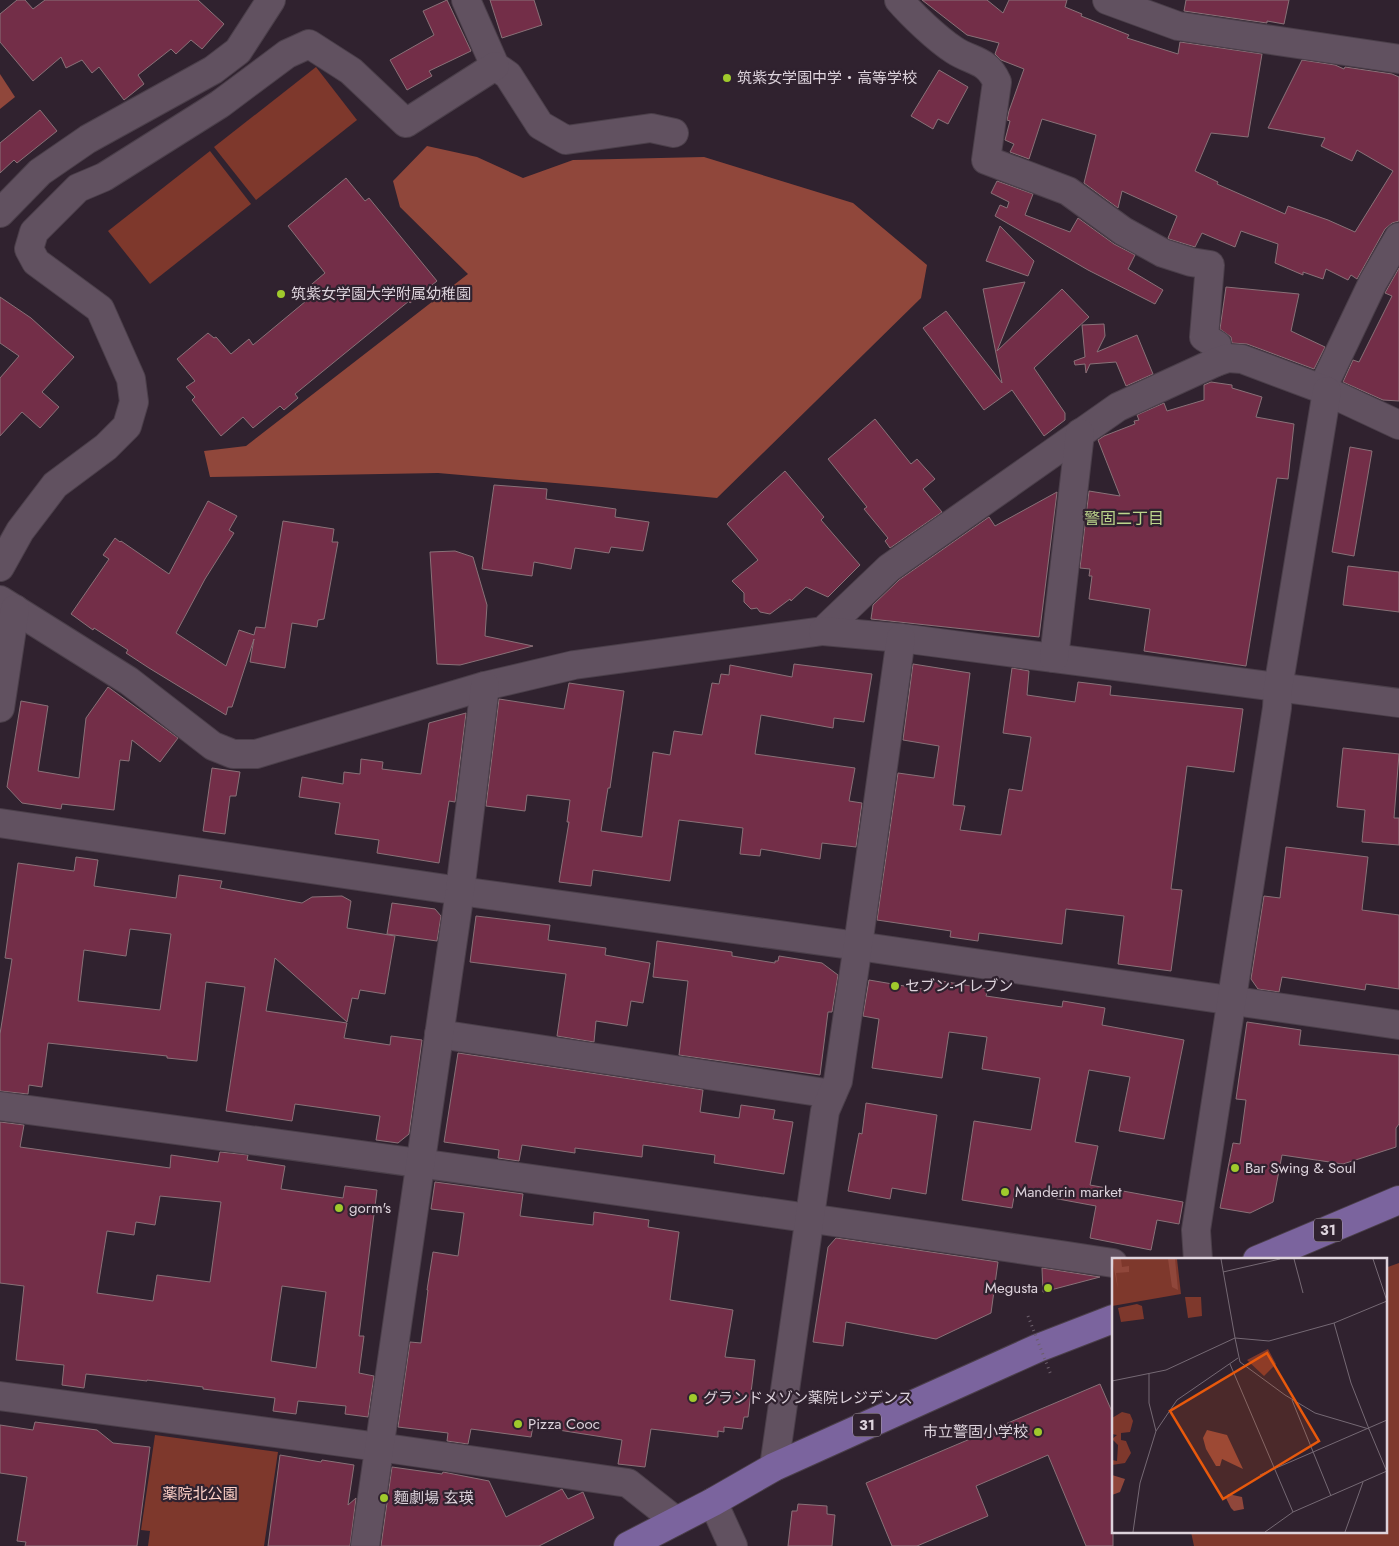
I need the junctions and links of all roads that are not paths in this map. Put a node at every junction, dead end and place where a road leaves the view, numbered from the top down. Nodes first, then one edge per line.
1 (271, 0) edge
2 (466, 0) edge
3 (899, 0) edge
4 (1108, 0) edge
5 (1399, 58) edge
6 (495, 66) junction
7 (674, 134) dead end
8 (0, 213) edge
9 (1399, 237) edge
10 (1216, 362) junction
11 (1324, 390) junction
12 (1399, 425) edge
13 (1080, 433) junction
14 (0, 568) edge
15 (8, 605) edge
16 (823, 632) junction
17 (901, 638) junction
18 (1054, 658) junction
19 (485, 686) junction
20 (1278, 688) junction
21 (1399, 703) edge
22 (0, 708) edge
23 (0, 823) edge
24 (460, 891) junction
25 (858, 946) junction
26 (1232, 1000) junction
27 (1399, 1025) edge
28 (439, 1034) junction
29 (832, 1094) junction
30 (0, 1106) edge
31 (420, 1162) junction
32 (1399, 1200) edge
33 (809, 1217) junction
34 (1198, 1258) edge
35 (1262, 1258) edge
36 (1112, 1263) edge
37 (1112, 1318) edge
38 (0, 1396) edge
39 (379, 1447) junction
40 (774, 1467) junction
41 (712, 1502) junction
42 (676, 1521) junction
43 (365, 1546) edge
44 (628, 1546) edge
45 (733, 1546) edge

1 - 8 street
2 - 6 street
3 - 10 street
4 - 5 street
6 - 7 street
6 - 14 street
9 - 11 street
10 - 11 street
10 - 13 street
11 - 12 street
11 - 20 street
13 - 16 street
13 - 18 street
15 - 19 street
15 - 22 street
16 - 17 street
16 - 19 street
17 - 18 street
17 - 25 street
18 - 20 street
19 - 24 street
20 - 21 street
20 - 26 street
23 - 24 street
24 - 25 street
24 - 28 street
25 - 26 street
25 - 29 street
26 - 27 street
26 - 34 street
28 - 29 street
28 - 31 street
29 - 33 street
30 - 31 street
31 - 33 street
31 - 39 street
32 - 35 main road, 31
33 - 36 street
33 - 40 street
37 - 40 main road, 31
38 - 39 street
39 - 42 street
39 - 43 street
40 - 41 main road, 31
41 - 42 main road, 31
41 - 45 street
42 - 44 main road, 31

